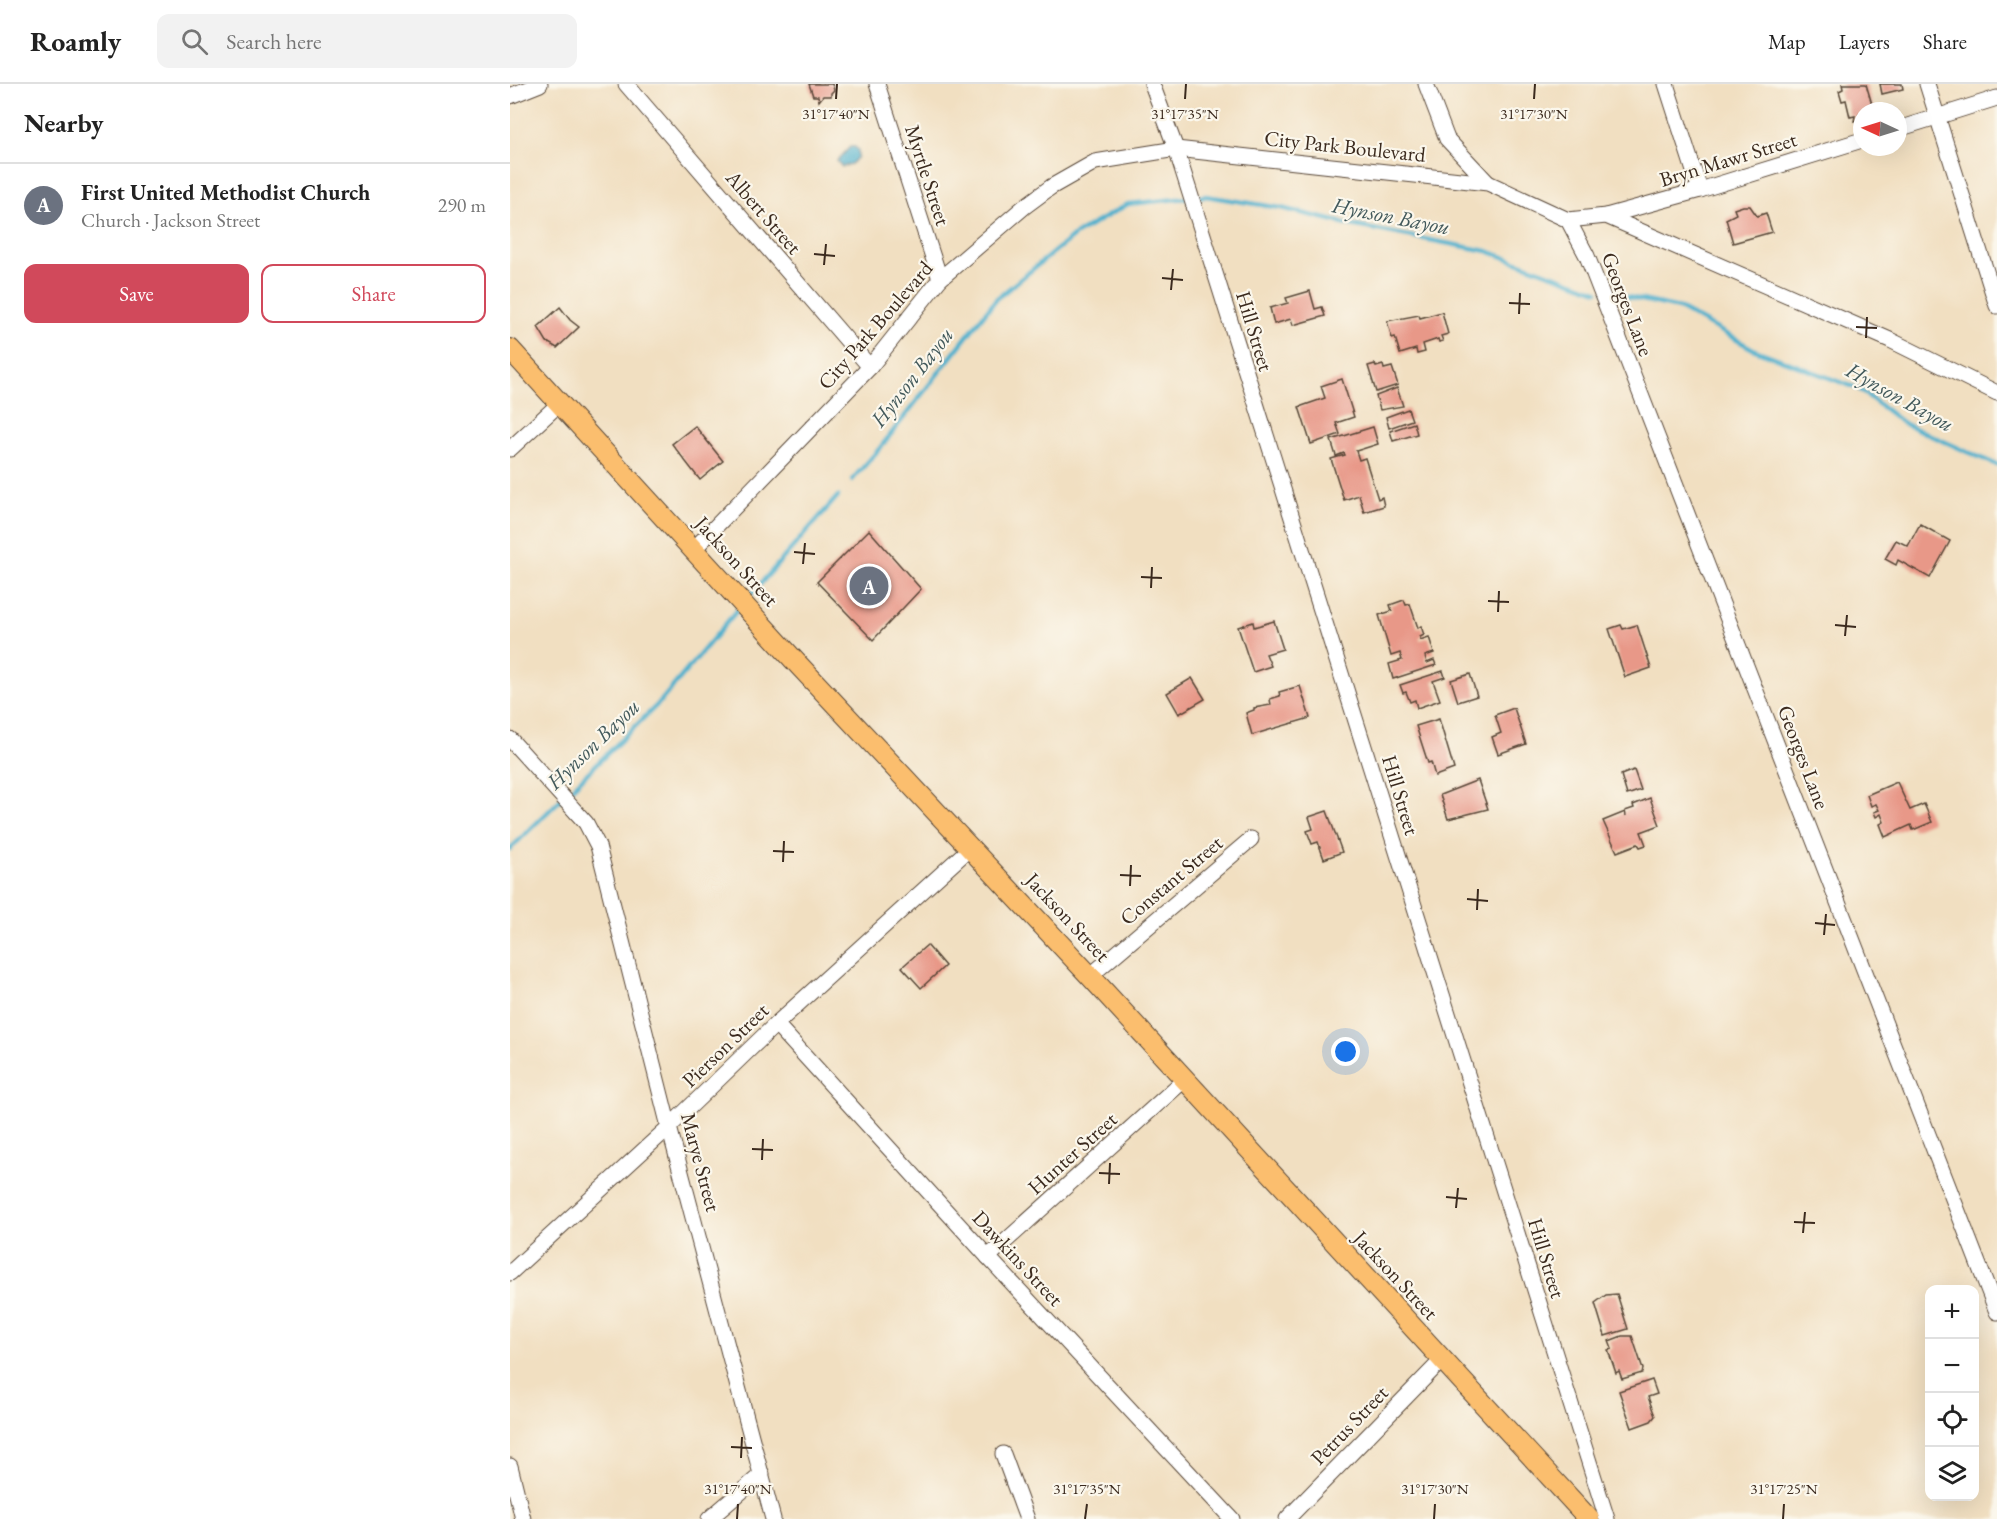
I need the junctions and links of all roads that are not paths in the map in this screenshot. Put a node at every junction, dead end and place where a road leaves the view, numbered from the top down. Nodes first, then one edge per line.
1 (540, 84) edge
2 (626, 84) edge
3 (877, 84) edge
4 (1152, 84) edge
5 (1426, 84) edge
6 (1666, 84) edge
7 (1927, 84) edge
8 (510, 96) edge
9 (1997, 98) edge
10 (1937, 117) junction
11 (1907, 126) edge
12 (1853, 143) edge
13 (1176, 149) junction
14 (1488, 183) junction
15 (1700, 190) junction
16 (1606, 216) junction
17 (1568, 220) junction
18 (940, 279) junction
19 (1997, 306) edge
20 (510, 349) edge
21 (870, 367) junction
22 (1997, 393) edge
23 (560, 403) junction
24 (510, 448) edge
25 (694, 549) junction
26 (510, 739) edge
27 (1251, 839) dead end
28 (970, 848) junction
29 (1090, 976) junction
30 (776, 1024) junction
31 (1184, 1080) junction
32 (669, 1127) junction
33 (988, 1257) junction
34 (510, 1273) edge
35 (1997, 1312) edge
36 (1442, 1360) junction
37 (1003, 1454) dead end
38 (510, 1466) edge
39 (762, 1474) junction
40 (523, 1519) edge
41 (710, 1519) edge
42 (773, 1519) edge
43 (1026, 1519) edge
44 (1232, 1519) edge
45 (1287, 1519) edge
46 (1588, 1519) edge
47 (1606, 1519) edge

1 - 8 street
2 - 21 street, Albert Street
3 - 18 street, Myrtle Street
4 - 13 street, Hill Street
5 - 14 street
6 - 15 street
7 - 10 street
9 - 10 street
10 - 11 street
10 - 19 street
12 - 15 street, Bryn Mawr Street
13 - 14 street, City Park Boulevard
13 - 18 street, City Park Boulevard
13 - 47 street, Hill Street
14 - 17 street, City Park Boulevard
15 - 16 street, Bryn Mawr Street
16 - 17 street
16 - 22 street
17 - 35 street, Georges Lane
18 - 21 street, City Park Boulevard
20 - 23 main road, Jackson Street
21 - 25 street, City Park Boulevard
23 - 24 street
23 - 25 main road, Jackson Street
25 - 28 main road, Jackson Street
26 - 32 street, Marye Street
27 - 29 street, Constant Street
28 - 29 main road, Jackson Street
28 - 30 street, Pierson Street
29 - 31 main road, Jackson Street
30 - 32 street, Pierson Street
30 - 33 street, Dawkins Street
31 - 33 street, Hunter Street
31 - 36 main road, Jackson Street
32 - 34 street, Pierson Street
32 - 39 street, Marye Street
33 - 44 street, Dawkins Street
36 - 45 street, Petrus Street
36 - 46 main road, Jackson Street
37 - 43 street
38 - 40 street
39 - 41 street
39 - 42 street, Marye Street

